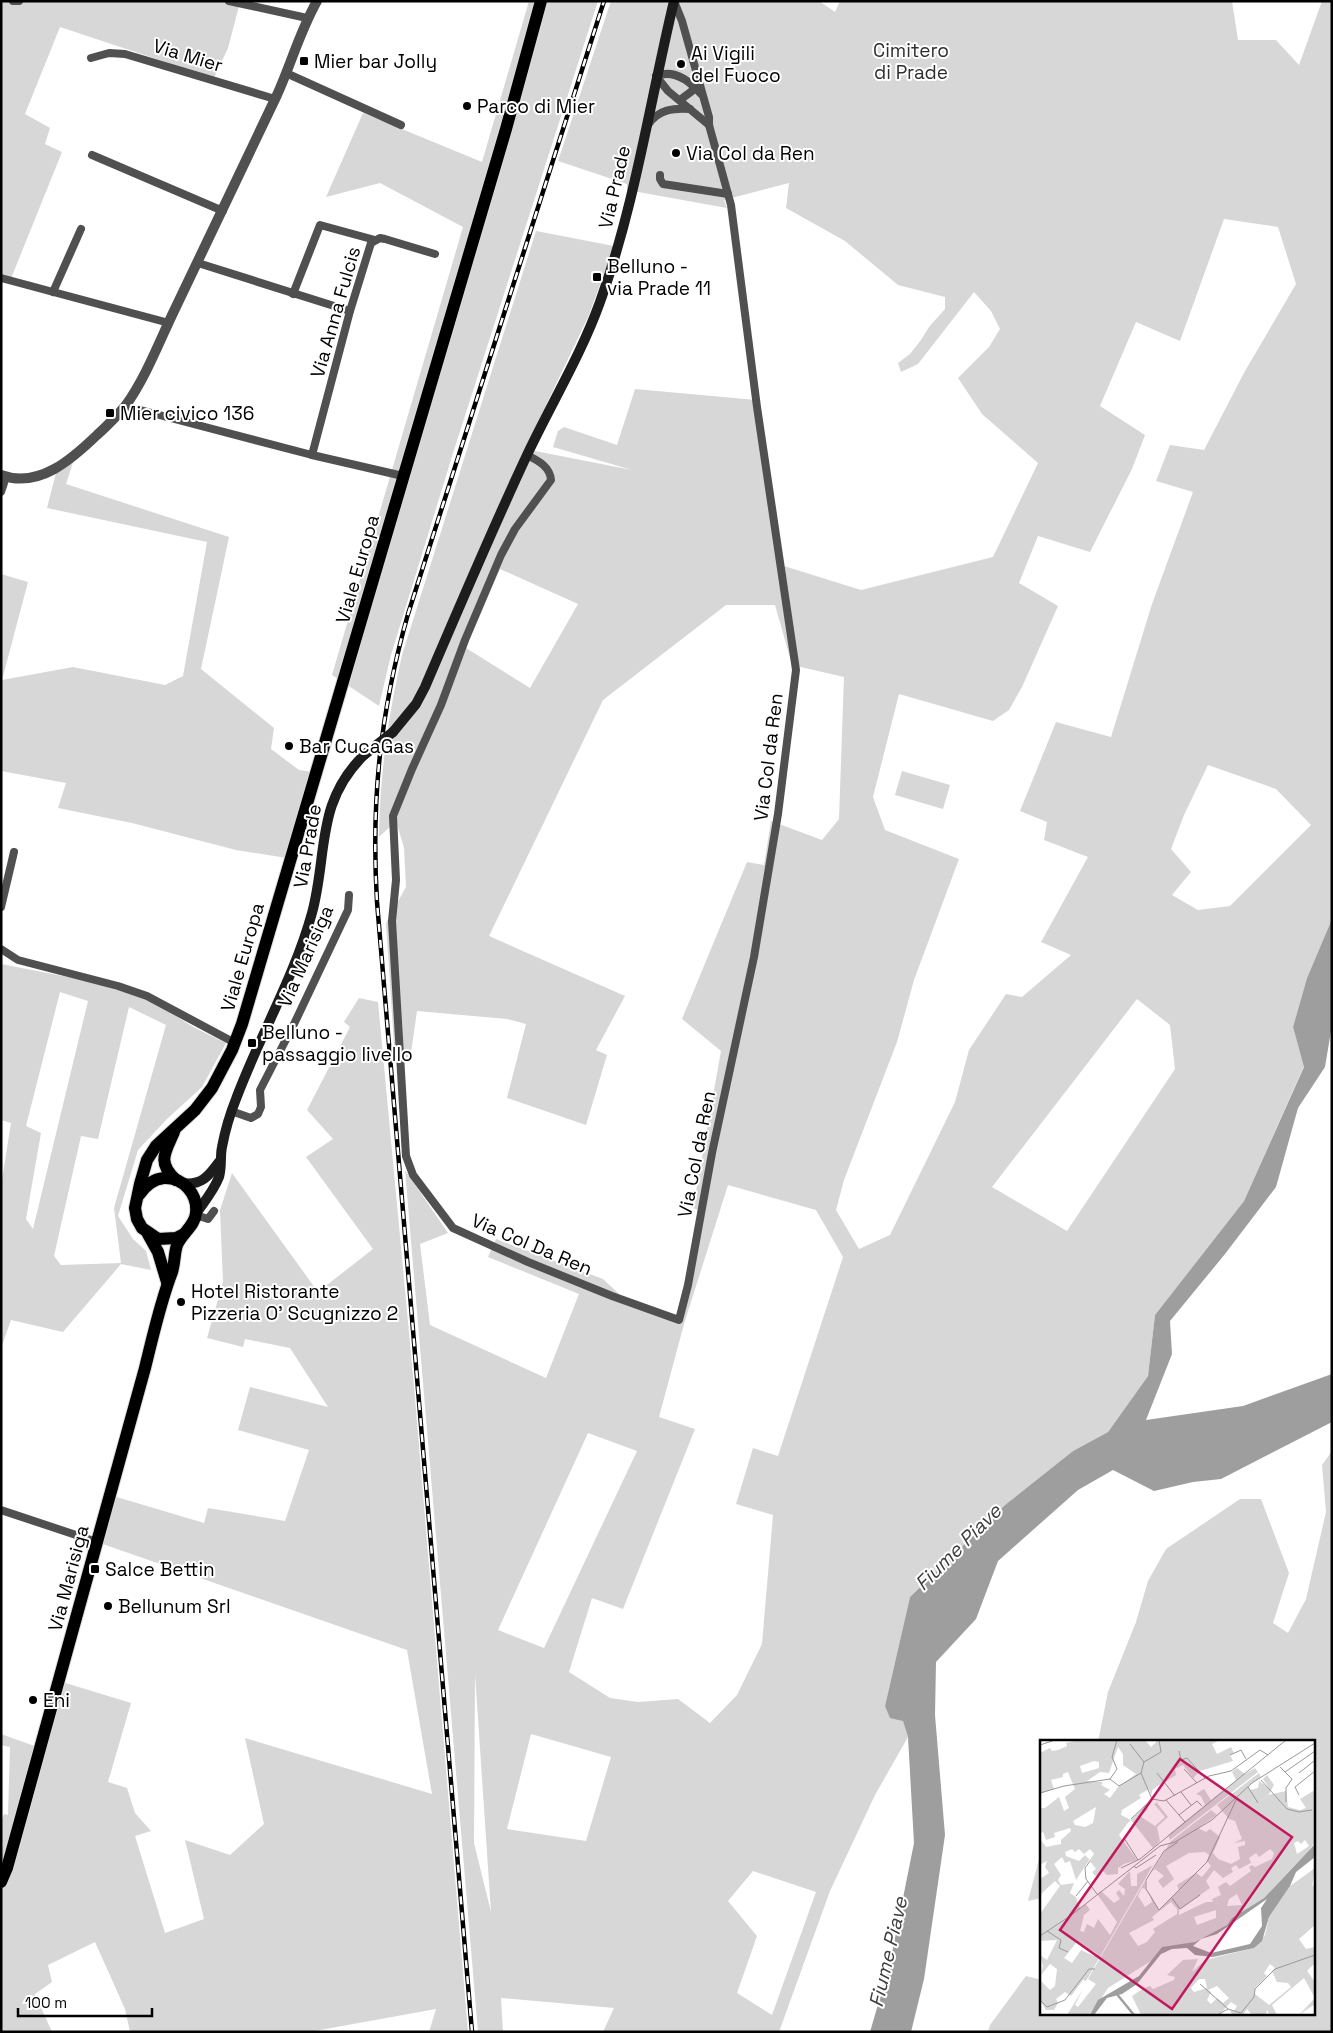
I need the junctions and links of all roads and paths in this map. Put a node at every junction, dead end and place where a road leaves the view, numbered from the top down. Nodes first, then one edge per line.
1 (13, 1) edge
2 (19, 1) edge
3 (229, 1) edge
4 (317, 1) edge
5 (541, 1) edge
6 (674, 1) edge
7 (308, 18) junction
8 (91, 58) dead end
9 (286, 73) junction
10 (656, 76) junction
11 (698, 76) junction
12 (694, 86) junction
13 (703, 96) junction
14 (275, 99) junction
15 (680, 100) junction
16 (690, 109) junction
17 (400, 125) dead end
18 (709, 125) junction
19 (645, 131) junction
20 (92, 155) dead end
21 (660, 175) dead end
22 (728, 194) junction
23 (223, 211) junction
24 (81, 229) dead end
25 (375, 240) junction
26 (435, 254) dead end
27 (198, 263) junction
28 (1, 278) edge
29 (53, 292) junction
30 (293, 294) junction
31 (350, 311) junction
32 (168, 323) junction
33 (125, 406) junction
34 (312, 455) junction
35 (527, 455) junction
36 (4, 476) edge
37 (403, 476) junction
38 (1, 492) edge
39 (14, 852) dead end
40 (349, 895) dead end
41 (1, 907) edge
42 (1, 949) edge
43 (235, 1043) junction
44 (231, 1111) junction
45 (175, 1129) junction
46 (220, 1161) junction
47 (179, 1181) junction
48 (138, 1198) junction
49 (214, 1211) dead end
50 (196, 1214) junction
51 (148, 1234) junction
52 (184, 1234) junction
53 (166, 1282) junction
54 (679, 1320) joint
55 (1, 1510) edge
56 (97, 1542) junction
57 (1, 1882) edge

1 - 2 street
3 - 7 street
4 - 7 street
5 - 37 main road, Viale Europa
6 - 10 main road, Via Prade
6 - 11 street, Via Col da Ren
7 - 9 street
8 - 14 street, Via Mier
9 - 14 street
9 - 17 street
10 - 12 street, Via Col da Ren
10 - 15 street
10 - 19 main road, Via Prade
11 - 12 street
11 - 13 street, Via Col da Ren
12 - 13 street, Via Col da Ren
12 - 15 street
13 - 18 street, Via Col da Ren
14 - 23 street
15 - 16 street
16 - 18 street
16 - 19 street
18 - 22 street, Via Col da Ren
19 - 35 main road, Via Prade
20 - 23 street
21 - 22 street
22 - 54 street, Via Col da Ren
23 - 27 street
24 - 29 street
25 - 26 street, Via Anna Fulcis
25 - 30 street
25 - 31 street, Via Anna Fulcis
27 - 30 street
27 - 32 street
28 - 29 street
29 - 32 street
30 - 31 street
31 - 34 street, Via Anna Fulcis
32 - 33 street
33 - 34 street
33 - 36 street
34 - 37 street
35 - 44 main road, Via Prade, bridge
35 - 54 street, Via Col Da Ren
36 - 38 street
37 - 43 main road, Viale Europa
39 - 41 street
40 - 44 street, Via Marisiga
42 - 43 street
43 - 45 main road, Viale Europa
44 - 46 main road, Via Prade
45 - 47 main road, Viale Europa
45 - 48 main road, Viale Europa
46 - 47 main road, Via Prade
46 - 50 main road, Via Prade
47 - 48 main road
47 - 50 main road
48 - 51 main road, Via Marisiga
49 - 50 street
50 - 52 main road, Via Marisiga
51 - 52 main road
51 - 53 main road, Via Marisiga
52 - 53 main road, Via Marisiga
53 - 56 main road, Via Marisiga
55 - 56 street
56 - 57 main road, Via Marisiga

